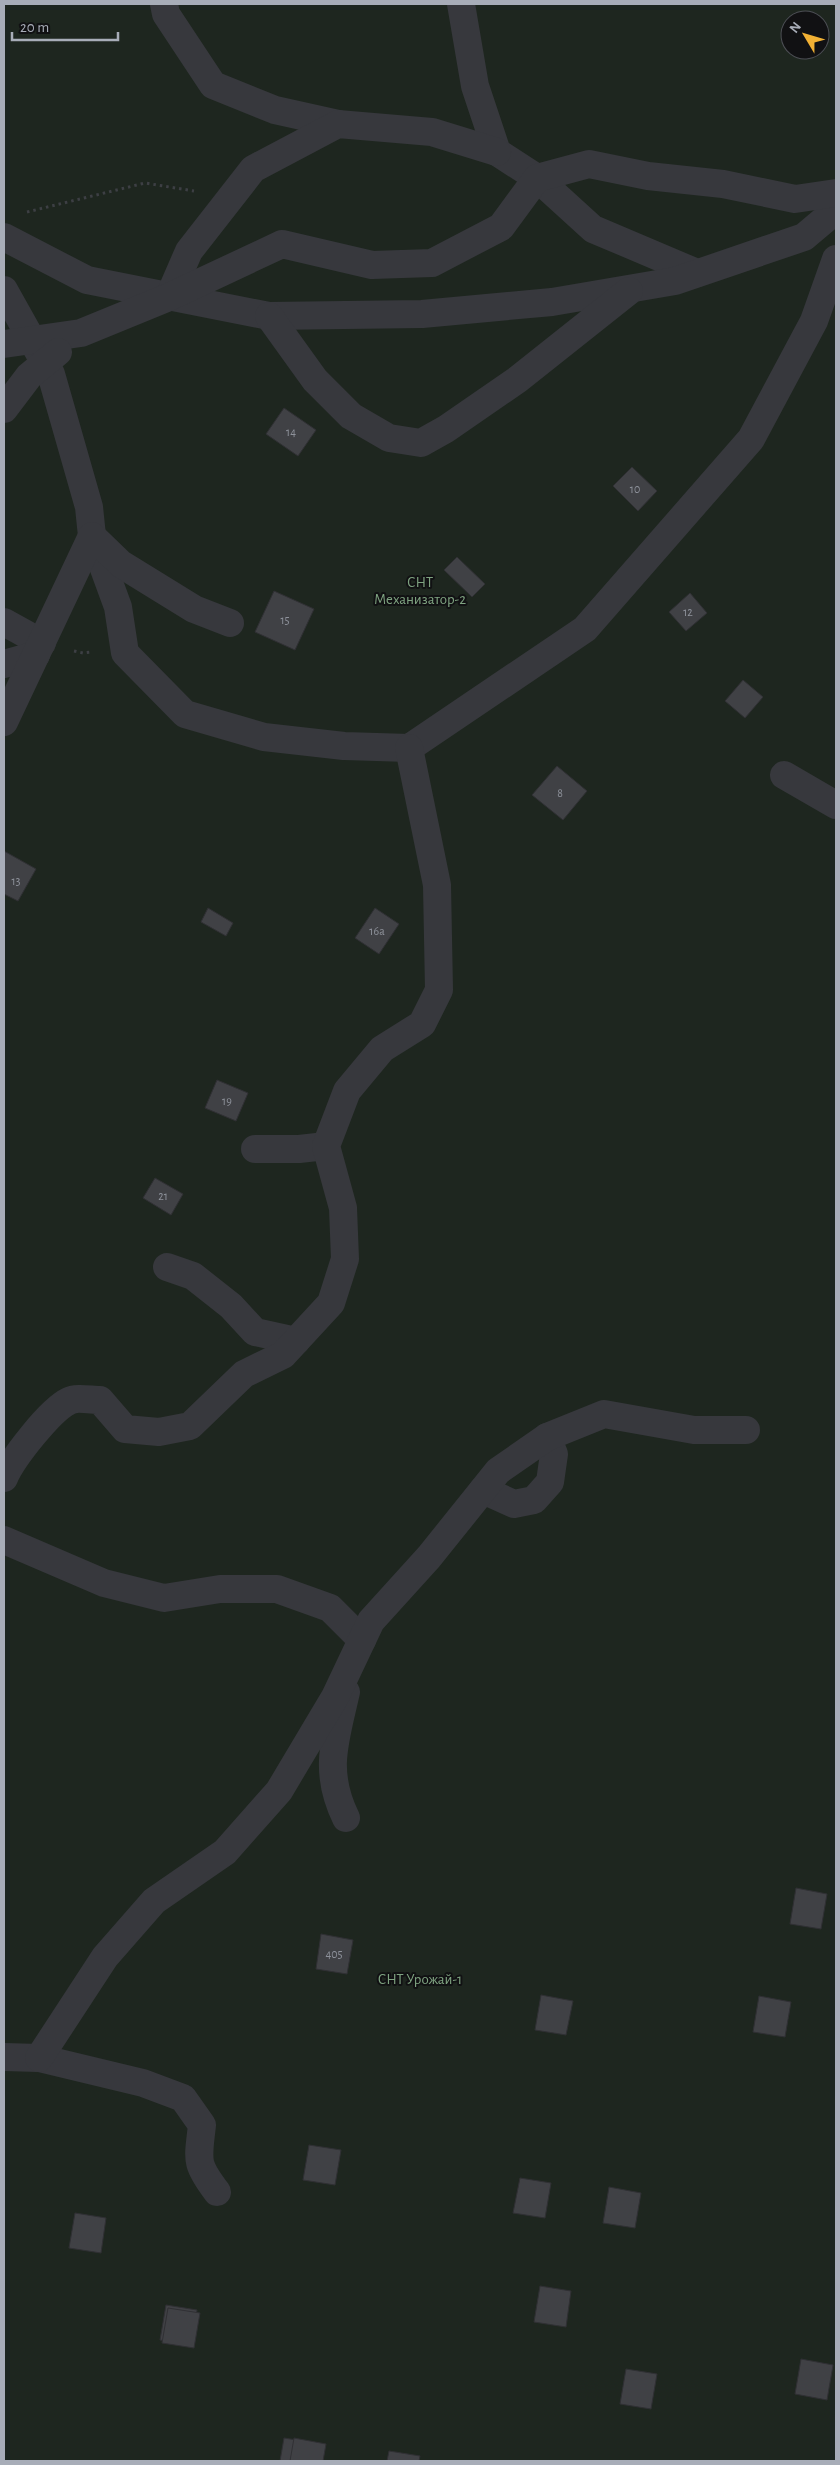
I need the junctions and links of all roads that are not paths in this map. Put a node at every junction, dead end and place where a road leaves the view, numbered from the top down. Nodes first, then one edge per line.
1 (164, 4) edge
2 (461, 4) edge
3 (338, 124) junction
4 (497, 152) junction
5 (538, 178) junction
6 (836, 193) edge
7 (836, 210) edge
8 (4, 237) edge
9 (836, 259) edge
10 (697, 273) junction
11 (634, 288) junction
12 (4, 290) edge
13 (169, 297) junction
14 (269, 316) junction
15 (4, 344) edge
16 (38, 352) junction
17 (4, 409) edge
18 (92, 536) junction
19 (4, 622) edge
20 (230, 623) dead end
21 (39, 649) junction
22 (4, 664) edge
23 (4, 722) edge
24 (409, 748) junction
25 (784, 775) dead end
26 (836, 806) edge
27 (326, 1146) junction
28 (255, 1149) dead end
29 (167, 1267) dead end
30 (296, 1341) junction
31 (746, 1430) dead end
32 (547, 1437) junction
33 (4, 1478) edge
34 (483, 1490) junction
35 (4, 1540) edge
36 (362, 1640) junction
37 (349, 1666) junction
38 (346, 1818) dead end
39 (4, 2057) edge
40 (39, 2058) junction
41 (217, 2192) dead end

1 - 3 street
2 - 4 street
3 - 4 street
3 - 13 street
4 - 5 street
5 - 6 street
5 - 10 street
5 - 13 street
7 - 10 street
8 - 13 street
9 - 24 street
10 - 11 street
11 - 14 street
11 - 14 street
12 - 16 street
13 - 14 street
13 - 16 street
15 - 16 street
16 - 17 street
16 - 18 street
18 - 20 street
18 - 21 street
18 - 24 street
19 - 21 street
21 - 22 street
21 - 23 street
24 - 27 street
25 - 26 street
27 - 28 street
27 - 30 street
29 - 30 street
30 - 33 street
31 - 32 street
32 - 34 street
32 - 34 street
34 - 36 street
35 - 36 street
36 - 37 street
37 - 38 street
37 - 40 street
39 - 40 street
40 - 41 street

